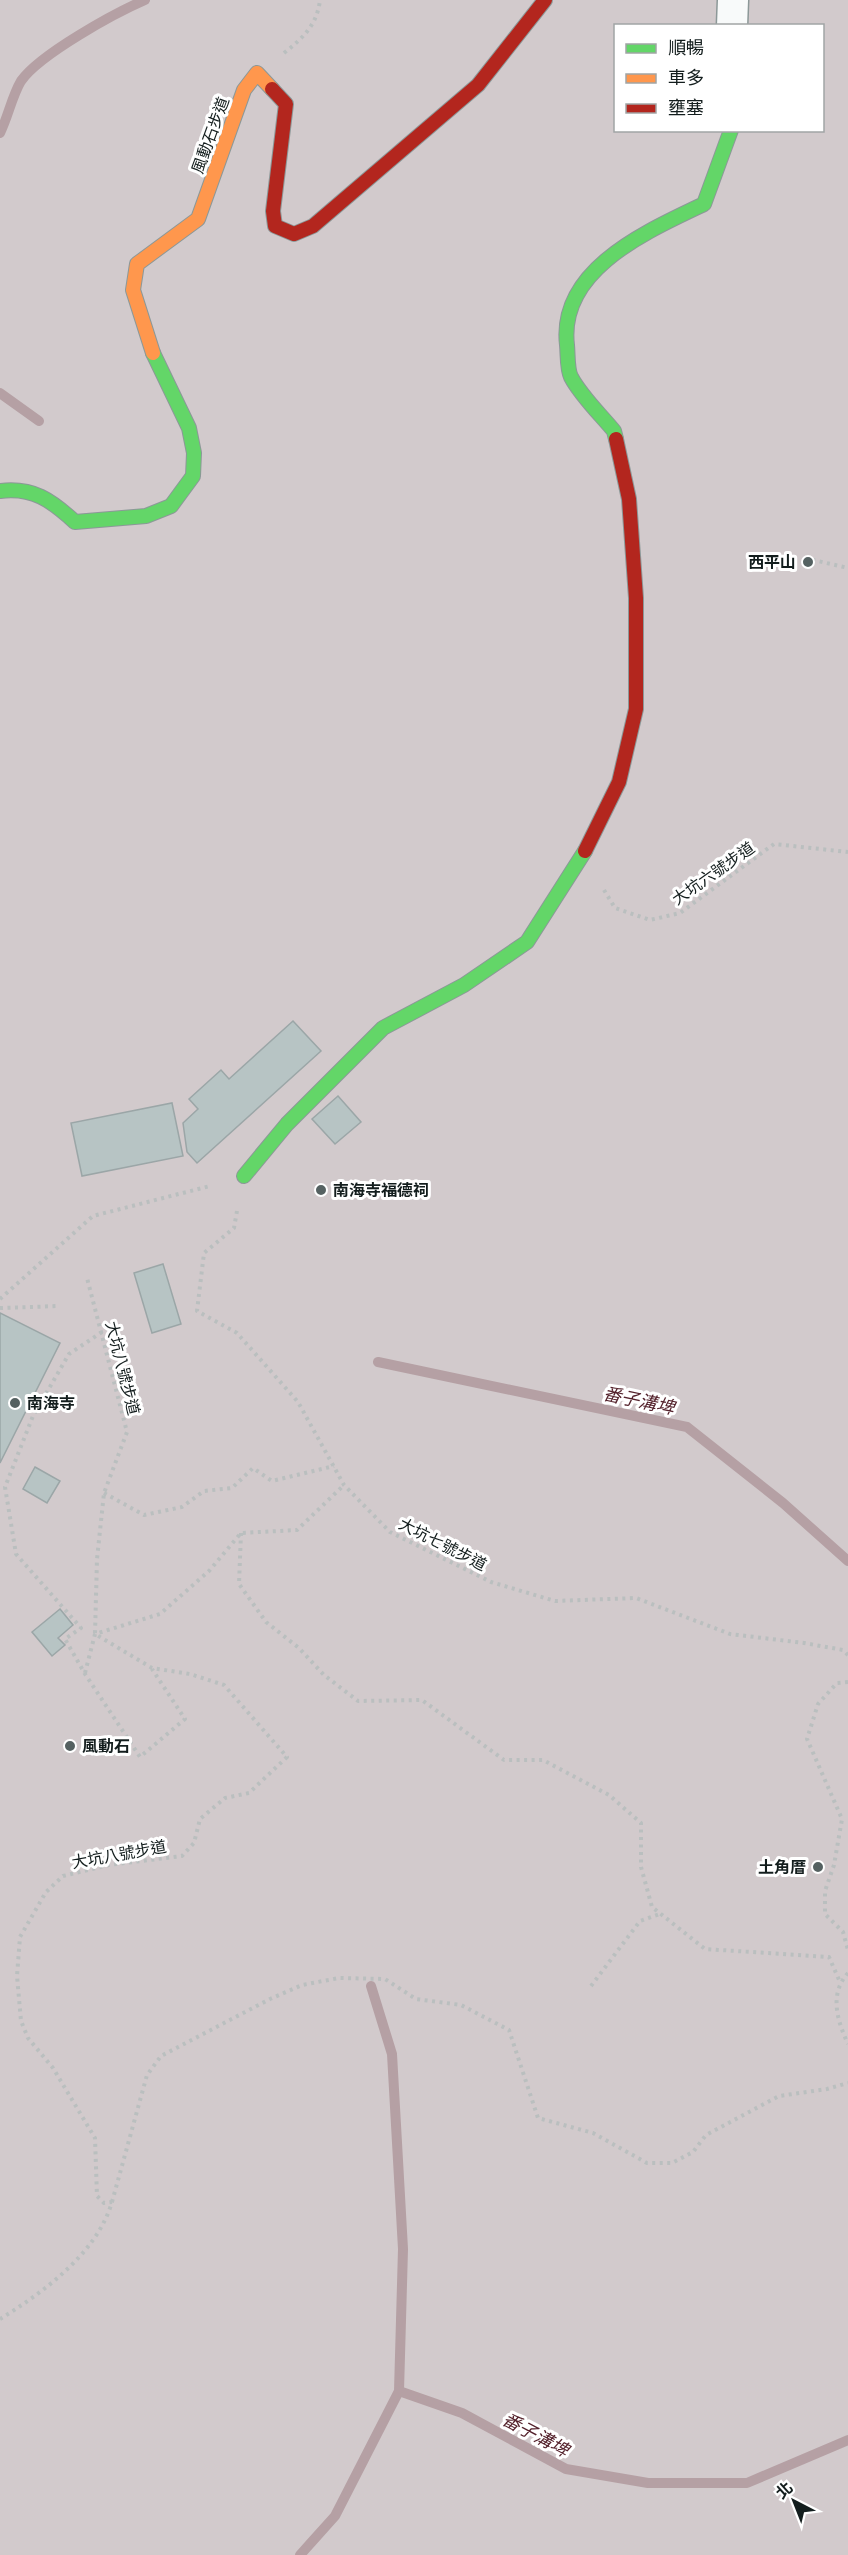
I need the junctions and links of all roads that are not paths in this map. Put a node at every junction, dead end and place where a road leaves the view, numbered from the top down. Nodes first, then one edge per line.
1 (545, 0) edge
2 (733, 0) edge
3 (732, 24) edge
4 (730, 132) edge
5 (0, 491) edge
6 (244, 1176) road end

1 - 5 street, 風動石步道
2 - 3 street
4 - 6 street

